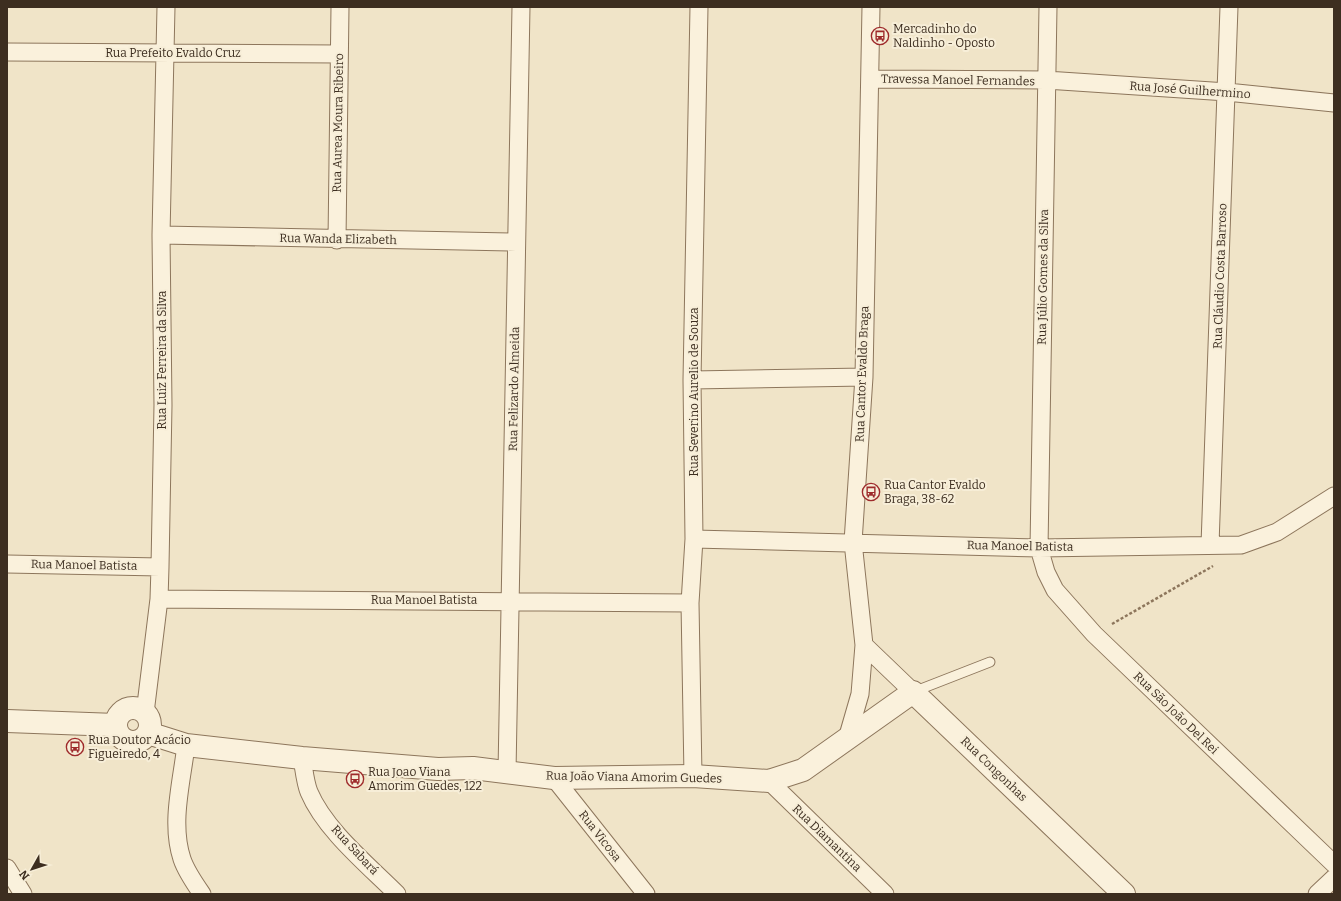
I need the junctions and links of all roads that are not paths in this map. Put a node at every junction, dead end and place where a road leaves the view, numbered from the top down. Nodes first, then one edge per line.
1 (166, 7) edge
2 (340, 7) edge
3 (521, 7) edge
4 (699, 7) edge
5 (871, 7) edge
6 (1048, 7) edge
7 (1229, 7) edge
8 (7, 52) edge
9 (165, 52) junction
10 (339, 54) junction
11 (871, 79) junction
12 (1046, 80) junction
13 (1227, 92) junction
14 (1334, 103) edge
15 (161, 236) junction
16 (337, 240) junction
17 (516, 242) junction
18 (864, 377) junction
19 (692, 380) junction
20 (1334, 496) edge
21 (694, 539) junction
22 (853, 542) junction
23 (1210, 545) junction
24 (1039, 548) junction
25 (7, 564) edge
26 (160, 567) junction
27 (159, 599) junction
28 (511, 601) junction
29 (690, 602) junction
30 (864, 645) junction
31 (990, 662) dead end
32 (913, 692) junction
33 (7, 721) edge
34 (147, 723) junction
35 (116, 724) junction
36 (847, 739) junction
37 (186, 745) junction
38 (302, 758) junction
39 (507, 772) junction
40 (694, 776) junction
41 (554, 778) junction
42 (769, 781) junction
43 (1334, 864) edge
44 (7, 868) edge
45 (1334, 878) edge
46 (23, 894) edge
47 (202, 894) edge
48 (397, 894) edge
49 (646, 894) edge
50 (886, 894) edge
51 (1124, 894) edge
52 (1317, 894) edge

1 - 9 street, Rua Luiz Ferreira da Silva
2 - 10 street, Rua Aurea Moura Ribeiro
3 - 17 street, Rua Felizardo Almeida
4 - 19 street, Rua Severino Aurelio de Souza
5 - 11 street, Rua Cantor Evaldo Braga
6 - 12 street, Rua Júlio Gomes da Silva
7 - 13 street, Rua Cláudio Costa Barroso
8 - 9 street, Rua Prefeito Evaldo Cruz
9 - 10 street, Rua Prefeito Evaldo Cruz
9 - 15 street, Rua Luiz Ferreira da Silva
10 - 16 street, Rua Aurea Moura Ribeiro
11 - 12 street, Travessa Manoel Fernandes
11 - 18 street, Rua Cantor Evaldo Braga
12 - 13 street, Rua José Guilhermino
12 - 24 street, Rua Júlio Gomes da Silva
13 - 14 street, Rua José Guilhermino
13 - 23 street, Rua Cláudio Costa Barroso
15 - 16 street, Rua Wanda Elizabeth
15 - 26 street, Rua Luiz Ferreira da Silva
16 - 17 street, Rua Wanda Elizabeth
17 - 28 street, Rua Felizardo Almeida
18 - 19 street
18 - 22 street, Rua Cantor Evaldo Braga
19 - 21 street, Rua Severino Aurelio de Souza
20 - 23 street, Rua Manoel Batista
21 - 22 street, Rua Manoel Batista
21 - 29 street, Rua Severino Aurelio de Souza
22 - 24 street, Rua Manoel Batista
22 - 30 street, Rua Cantor Evaldo Braga
23 - 24 street, Rua Manoel Batista
24 - 43 street, Rua São João Del Rei
25 - 26 street, Rua Manoel Batista
26 - 27 street, Rua Luiz Ferreira da Silva
27 - 28 street, Rua Manoel Batista
27 - 34 street, Rua Luiz Ferreira da Silva
28 - 29 street, Rua Manoel Batista
28 - 39 street, Rua Felizardo Almeida
29 - 40 street, Rua Severino Aurelio de Souza
30 - 32 street, Rua Congonhas
30 - 36 street, Rua Cantor Evaldo Braga
31 - 32 lane
32 - 36 street, Rua João Viana Amorim Guedes
32 - 51 street, Rua Congonhas
33 - 35 street
34 - 35 street
34 - 35 street
34 - 37 street, Rua João Viana Amorim Guedes
36 - 42 street, Rua João Viana Amorim Guedes
37 - 38 street, Rua João Viana Amorim Guedes
37 - 47 street
38 - 39 street, Rua João Viana Amorim Guedes
38 - 48 street, Rua Sabará
39 - 41 street, Rua João Viana Amorim Guedes
40 - 41 street, Rua João Viana Amorim Guedes
40 - 42 street, Rua João Viana Amorim Guedes
41 - 49 street, Rua Vicosa
42 - 50 street, Rua Diamantina
44 - 46 street
45 - 52 street

